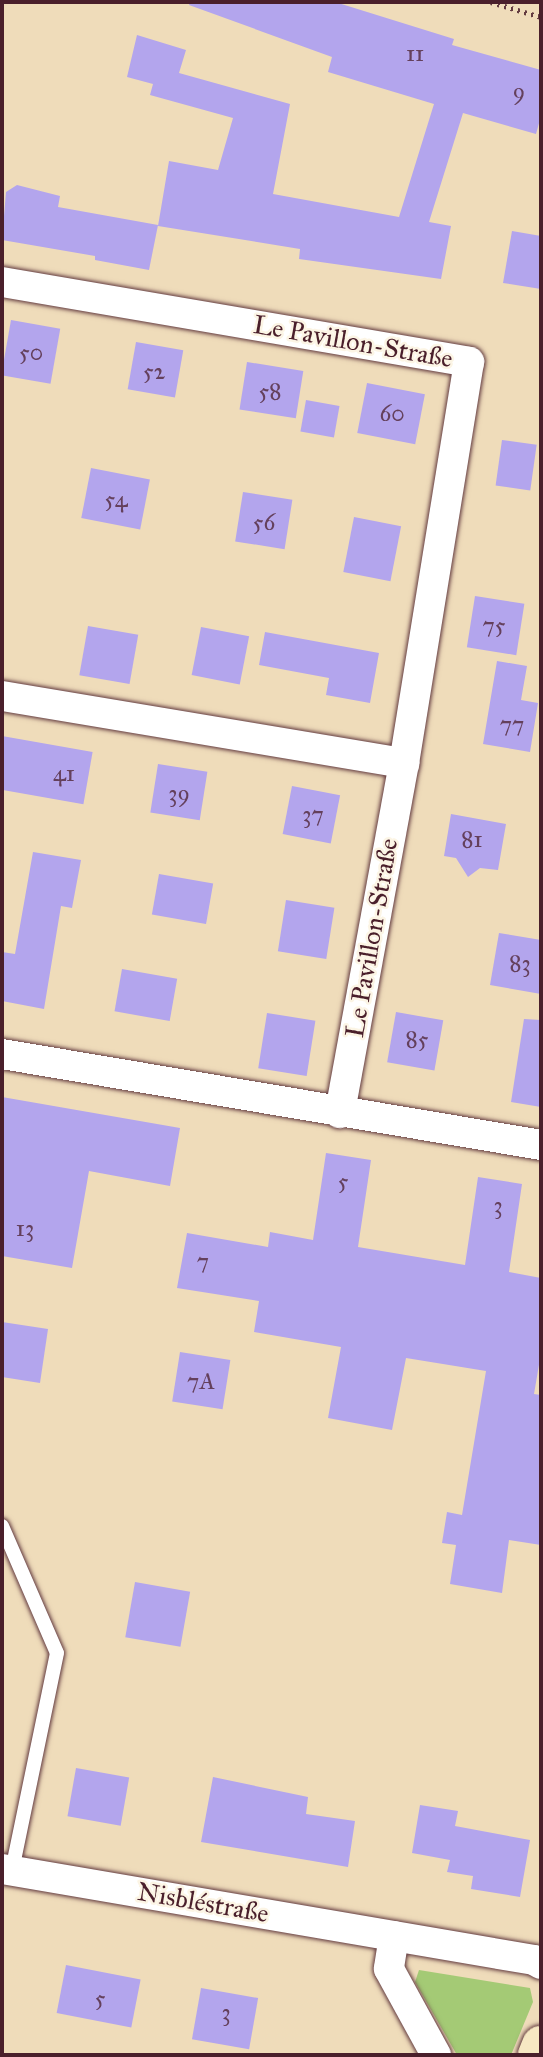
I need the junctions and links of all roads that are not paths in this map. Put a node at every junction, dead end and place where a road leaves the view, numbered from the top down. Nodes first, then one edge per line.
1 (2, 282) edge
2 (2, 696) edge
3 (404, 763) junction
4 (2, 1054) edge
5 (340, 1113) junction
6 (541, 1145) edge
7 (2, 1526) edge
8 (7, 1870) edge
9 (394, 1936) junction
10 (541, 1964) edge
11 (541, 2045) edge
12 (436, 2055) edge
13 (537, 2055) edge

1 - 3 street, Le Pavillon-Straße
2 - 3 street
3 - 5 street, Le Pavillon-Straße
4 - 5 street
5 - 6 street
7 - 8 lane, Nisbléstraße
8 - 9 street, Nisbléstraße
9 - 10 street, Nisbléstraße
9 - 12 street
11 - 13 street

